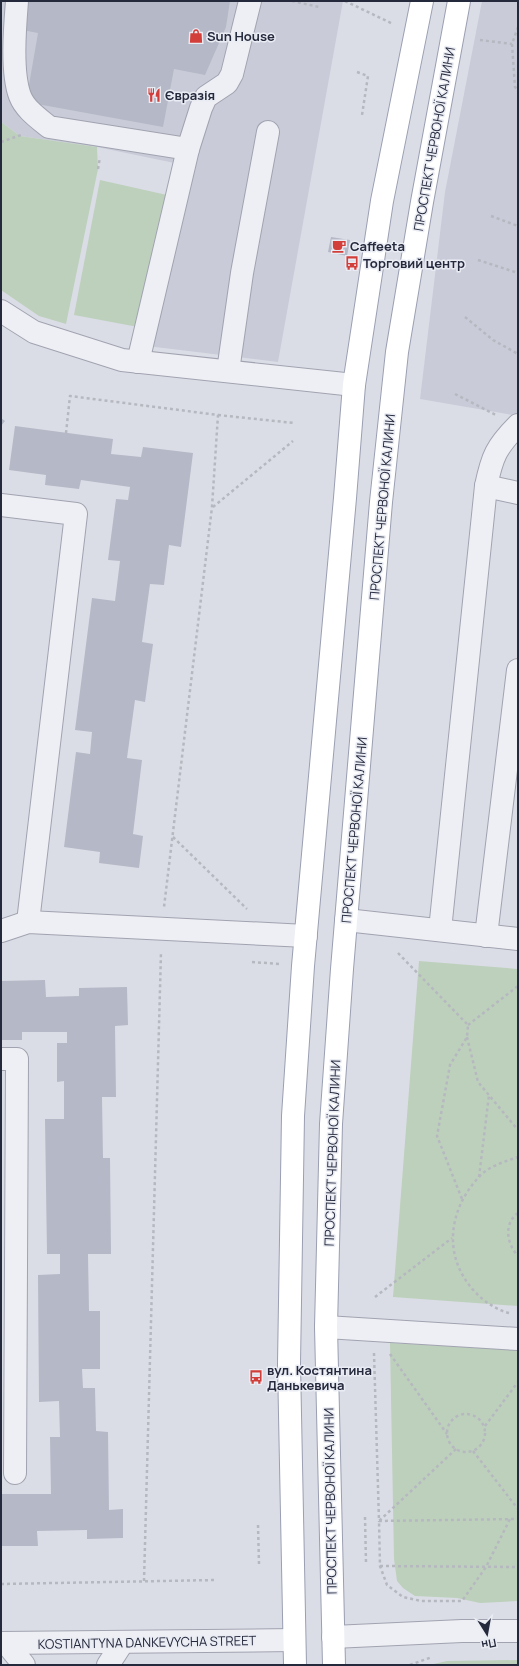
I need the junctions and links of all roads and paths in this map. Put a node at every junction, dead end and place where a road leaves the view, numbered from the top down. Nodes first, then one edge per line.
1 (17, 1) edge
2 (250, 1) edge
3 (292, 1) edge
4 (345, 1) edge
5 (422, 1) edge
6 (459, 1) edge
7 (319, 7) dead end
8 (395, 24) dead end
9 (518, 27) edge
10 (480, 40) dead end
11 (512, 44) junction
12 (357, 72) dead end
13 (518, 90) edge
14 (362, 115) dead end
15 (268, 132) dead end
16 (188, 149) junction
17 (101, 153) dead end
18 (98, 169) dead end
19 (491, 216) dead end
20 (518, 226) edge
21 (478, 260) dead end
22 (518, 273) edge
23 (1, 311) edge
24 (465, 318) dead end
25 (518, 354) edge
26 (138, 362) junction
27 (228, 371) junction
28 (354, 385) junction
29 (455, 394) dead end
30 (218, 415) dead end
31 (294, 423) dead end
32 (518, 426) edge
33 (293, 441) dead end
34 (486, 486) junction
35 (518, 493) edge
36 (1, 505) edge
37 (212, 507) dead end
38 (518, 670) edge
39 (172, 837) dead end
40 (250, 911) dead end
41 (346, 920) junction
42 (28, 922) junction
43 (1, 930) edge
44 (440, 930) junction
45 (306, 936) junction
46 (486, 936) junction
47 (518, 939) edge
48 (398, 953) dead end
49 (252, 962) dead end
50 (284, 965) dead end
51 (518, 986) edge
52 (468, 1025) junction
53 (467, 1037) junction
54 (1, 1059) edge
55 (489, 1095) junction
56 (518, 1130) edge
57 (518, 1157) edge
58 (479, 1177) junction
59 (462, 1199) junction
60 (518, 1213) edge
61 (452, 1238) junction
62 (518, 1256) edge
63 (375, 1297) dead end
64 (512, 1314) dead end
65 (326, 1328) junction
66 (374, 1330) junction
67 (518, 1339) edge
68 (518, 1382) edge
69 (485, 1426) junction
70 (447, 1434) junction
71 (456, 1449) junction
72 (473, 1452) junction
73 (15, 1473) dead end
74 (518, 1509) edge
75 (365, 1517) dead end
76 (510, 1519) junction
77 (518, 1519) edge
78 (379, 1521) junction
79 (258, 1525) dead end
80 (366, 1563) dead end
81 (259, 1564) dead end
82 (380, 1566) junction
83 (486, 1567) junction
84 (518, 1567) edge
85 (216, 1580) dead end
86 (1, 1584) edge
87 (518, 1631) edge
88 (333, 1637) junction
89 (294, 1640) junction
90 (123, 1642) junction
91 (3, 1643) edge
92 (433, 1657) dead end
93 (24, 1665) edge
94 (108, 1665) edge
95 (295, 1665) edge
96 (334, 1665) edge
97 (410, 1665) edge

1 - 16 street
2 - 16 street
3 - 7 path
4 - 8 path
5 - 28 main road
6 - 41 main road, ПРОСПЕКТ ЧЕРВОНОЇ КАЛИНИ
9 - 11 path
10 - 11 path
11 - 13 path
12 - 14 path
15 - 27 street
16 - 26 street
17 - 18 path
19 - 20 path
21 - 22 path
23 - 26 street
24 - 25 path
26 - 27 street
27 - 28 street
28 - 45 main road
29 - 32 path
30 - 31 path
32 - 34 street
33 - 37 path
34 - 35 street
34 - 44 street
36 - 42 street
38 - 46 street
39 - 40 path
41 - 44 street
41 - 65 main road, ПРОСПЕКТ ЧЕРВОНОЇ КАЛИНИ
42 - 43 street
42 - 45 street
44 - 46 street
45 - 89 main road
46 - 47 street
48 - 52 path
49 - 50 path
51 - 52 path
52 - 53 path
53 - 55 path
53 - 59 path
54 - 73 street
55 - 56 path
55 - 58 path
57 - 58 path
58 - 59 path
59 - 61 path
60 - 62 path
61 - 63 path
61 - 64 path
65 - 66 street
65 - 88 main road, ПРОСПЕКТ ЧЕРВОНОЇ КАЛИНИ
66 - 67 street
66 - 70 path
66 - 78 path
68 - 69 path
69 - 70 path
69 - 72 path
70 - 71 path
71 - 72 path
71 - 78 path
72 - 74 path
75 - 80 path
76 - 77 path
76 - 78 path
76 - 83 path
78 - 82 path
79 - 81 path
82 - 83 path
82 - 83 path
83 - 84 path
85 - 86 path
87 - 88 street
88 - 96 main road, ПРОСПЕКТ ЧЕРВОНОЇ КАЛИНИ
89 - 90 street, KOSTIANTYNA DANKEVYCHA STREET
89 - 95 main road
90 - 91 street, KOSTIANTYNA DANKEVYCHA STREET
90 - 94 street
91 - 93 street
92 - 97 path

